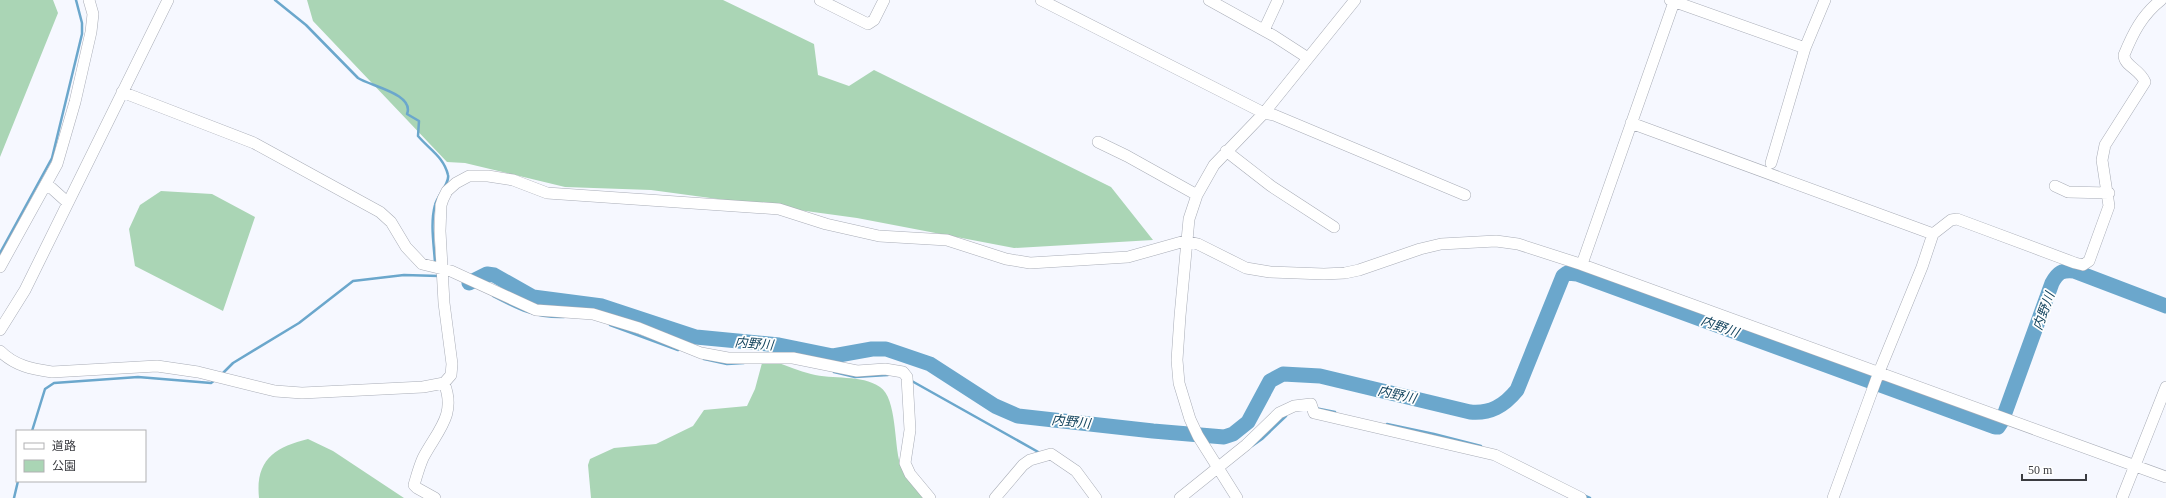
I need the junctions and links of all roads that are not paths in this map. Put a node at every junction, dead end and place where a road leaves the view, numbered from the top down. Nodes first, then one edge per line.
1 (89, 0) edge
2 (168, 0) edge
3 (820, 0) edge
4 (884, 0) edge
5 (1042, 0) edge
6 (1209, 0) edge
7 (1278, 0) edge
8 (1355, 0) edge
9 (1825, 0) edge
10 (2161, 0) edge
11 (1672, 1) edge
12 (1264, 30) junction
13 (1805, 48) junction
14 (1308, 58) junction
15 (122, 92) junction
16 (1264, 113) junction
17 (1631, 123) junction
18 (1098, 142) dead end
19 (1226, 151) junction
20 (1771, 163) dead end
21 (47, 184) junction
22 (2055, 186) dead end
23 (2108, 193) junction
24 (1197, 195) junction
25 (1465, 195) dead end
26 (67, 202) junction
27 (1334, 227) dead end
28 (1933, 234) junction
29 (1185, 241) junction
30 (1580, 264) junction
31 (0, 267) edge
32 (442, 268) junction
33 (0, 330) edge
34 (0, 351) edge
35 (1879, 372) junction
36 (444, 383) junction
37 (2166, 387) edge
38 (2134, 465) junction
39 (1217, 466) junction
40 (2166, 477) edge
41 (436, 498) edge
42 (930, 498) edge
43 (995, 498) edge
44 (1096, 498) edge
45 (1180, 498) edge
46 (1237, 498) edge
47 (1582, 498) edge
48 (1833, 498) edge
49 (2122, 498) edge

1 - 21 street
2 - 15 street
3 - 4 street
5 - 16 street
6 - 12 street
7 - 12 street
8 - 14 street
9 - 13 street
10 - 23 street
11 - 13 street
11 - 17 street
12 - 14 street
13 - 20 street
14 - 16 street
15 - 26 street
15 - 32 street
16 - 19 street
16 - 25 street
17 - 28 street
17 - 30 street
18 - 24 street
19 - 24 street
19 - 27 street
21 - 26 street
21 - 31 street
22 - 23 street
23 - 28 street
24 - 29 street
26 - 33 street
28 - 35 street
29 - 30 street
29 - 32 street
29 - 39 street
30 - 35 street
32 - 36 street
32 - 42 street
34 - 36 street
35 - 38 street
35 - 48 street
36 - 41 street
37 - 38 street
38 - 40 street
38 - 49 street
39 - 45 street
39 - 46 street
39 - 47 street
43 - 44 street

